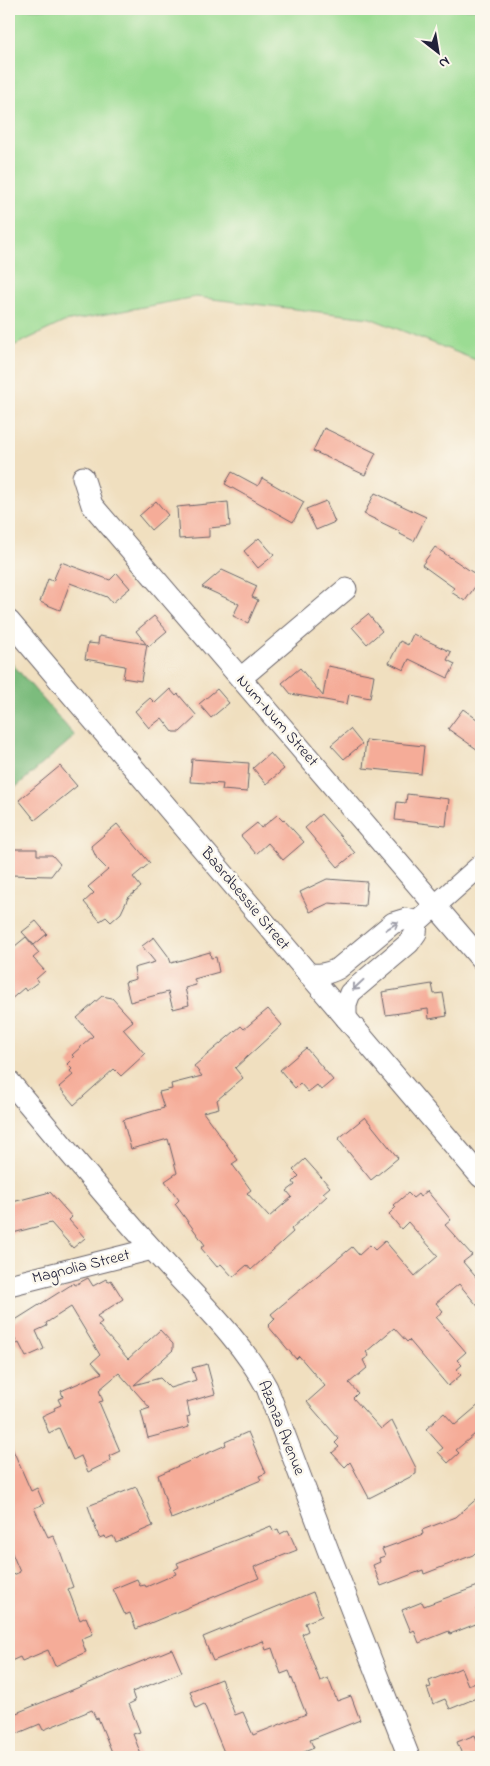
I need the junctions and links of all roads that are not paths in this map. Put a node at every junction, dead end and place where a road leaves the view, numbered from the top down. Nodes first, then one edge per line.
1 (83, 477) dead end
2 (346, 589) dead end
3 (9, 621) edge
4 (241, 678) junction
5 (481, 866) edge
6 (435, 905) junction
7 (417, 922) junction
8 (481, 960) edge
9 (308, 974) junction
10 (346, 1018) junction
11 (9, 1081) edge
12 (481, 1177) edge
13 (152, 1249) junction
14 (9, 1285) edge
15 (410, 1757) edge

1 - 4 street, Num-Num Street
2 - 4 street
3 - 9 street, Baardbessie Street
4 - 6 street, Num-Num Street
5 - 6 street
6 - 7 street
6 - 8 street, Num-Num Street
9 -> 7 street
7 -> 10 street
9 - 10 street, Baardbessie Street
10 - 12 street, Baardbessie Street
11 - 13 street, Azanza Avenue
13 - 14 street, Magnolia Street
13 - 15 street, Azanza Avenue

